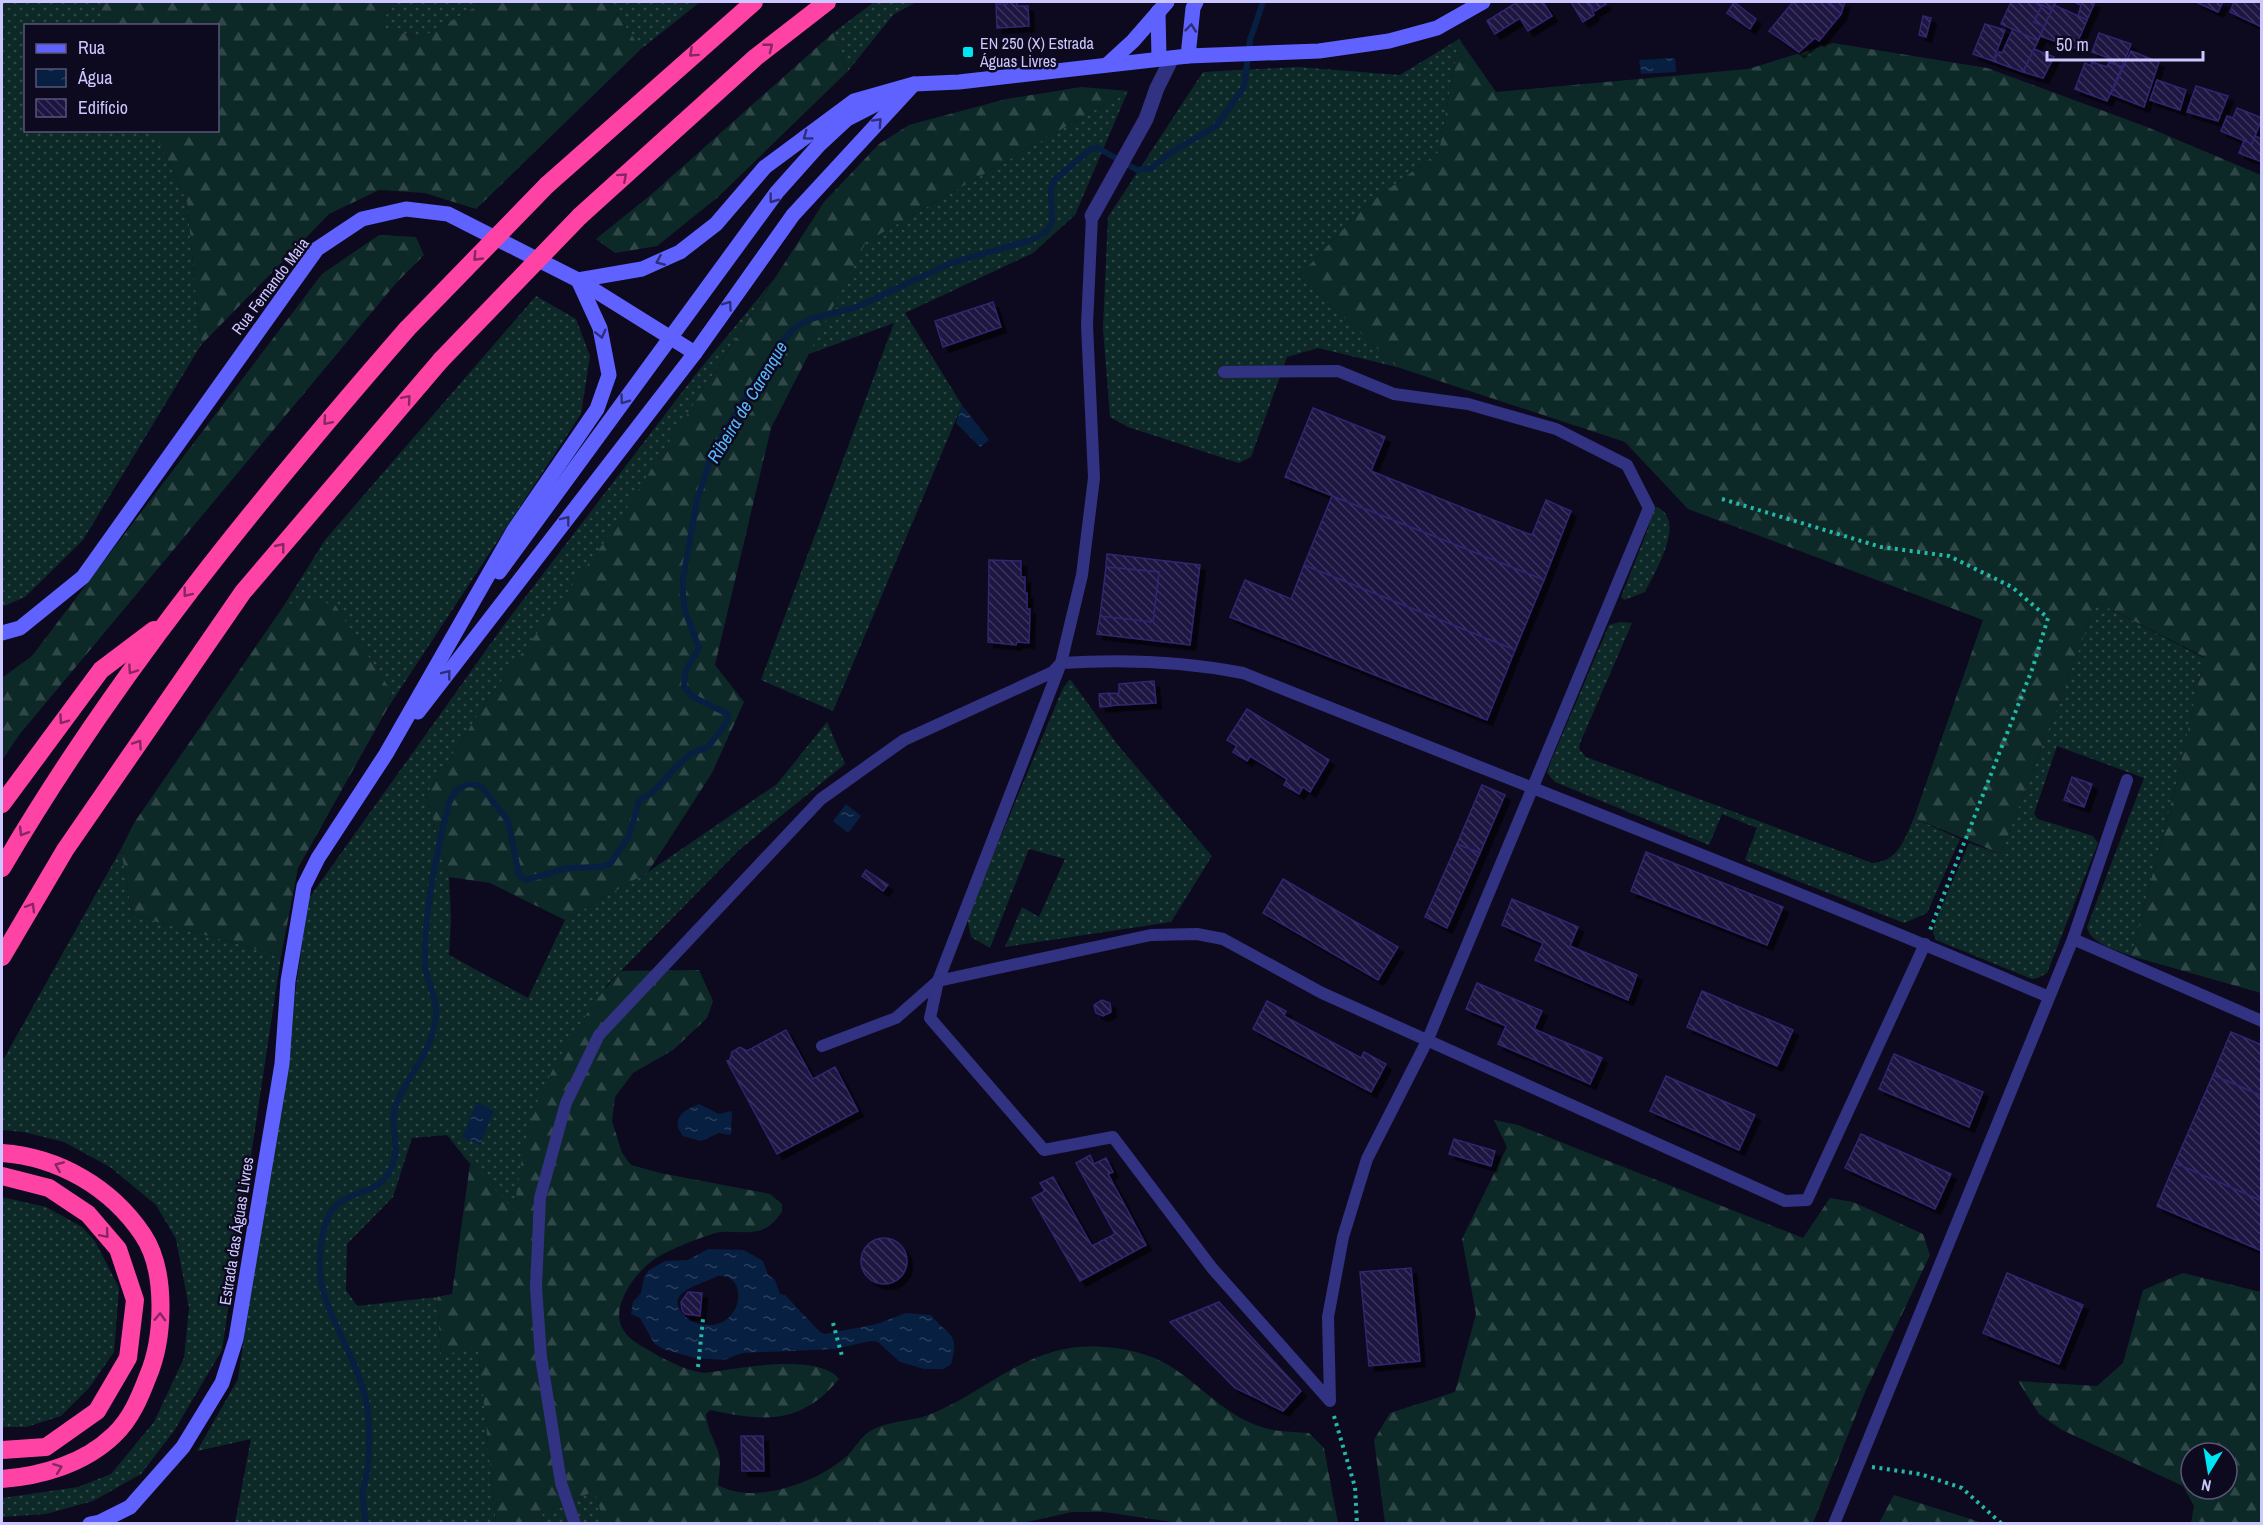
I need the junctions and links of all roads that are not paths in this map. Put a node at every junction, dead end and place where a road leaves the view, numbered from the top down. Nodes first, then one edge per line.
1 (753, 2) edge
2 (827, 2) edge
3 (1196, 2) edge
4 (1483, 2) edge
5 (1162, 7) edge
6 (1188, 56) junction
7 (1165, 58) junction
8 (1109, 63) junction
9 (914, 84) junction
10 (1092, 216) joint
11 (578, 280) junction
12 (670, 336) junction
13 (695, 353) junction
14 (1224, 372) dead end
15 (165, 622) junction
16 (2, 633) edge
17 (452, 638) junction
18 (1061, 663) junction
19 (386, 754) junction
20 (2127, 780) dead end
21 (1533, 790) junction
22 (2, 804) edge
23 (2, 868) edge
24 (2073, 939) junction
25 (1925, 944) junction
26 (2, 957) edge
27 (938, 981) junction
28 (2049, 997) junction
29 (2262, 1021) edge
30 (1428, 1039) junction
31 (822, 1046) dead end
32 (7, 1154) edge
33 (2, 1176) edge
34 (2, 1450) edge
35 (2, 1479) edge
36 (90, 1524) edge
37 (575, 1524) edge
38 (1834, 1524) edge

1 -> 15 highway, bridge
26 -> 2 highway, bridge
6 -> 3 main road
4 - 6 main road
5 - 7 main road
5 - 8 main road
6 - 7 main road
7 - 8 main road
7 - 10 street
8 - 9 main road
9 -> 11 main road
9 -> 12 main road
13 -> 9 main road
10 - 18 lane
11 - 12 main road, Rua Fernando Maia
11 - 16 main road, Rua Fernando Maia
11 -> 17 main road
12 - 13 main road, Rua Fernando Maia
12 -> 17 main road
19 -> 13 main road
14 - 21 lane
15 -> 22 highway
15 -> 23 highway
17 - 19 main road
18 - 21 lane
18 - 27 lane
18 - 37 lane
19 - 36 main road, Estrada das Águas Livres
20 - 24 lane
21 - 25 lane
21 - 30 lane
24 - 28 lane
24 - 29 lane
25 - 28 lane
25 - 30 lane
27 - 30 lane
27 - 30 lane
27 - 31 lane
28 - 38 lane
35 -> 32 highway
33 -> 34 highway

